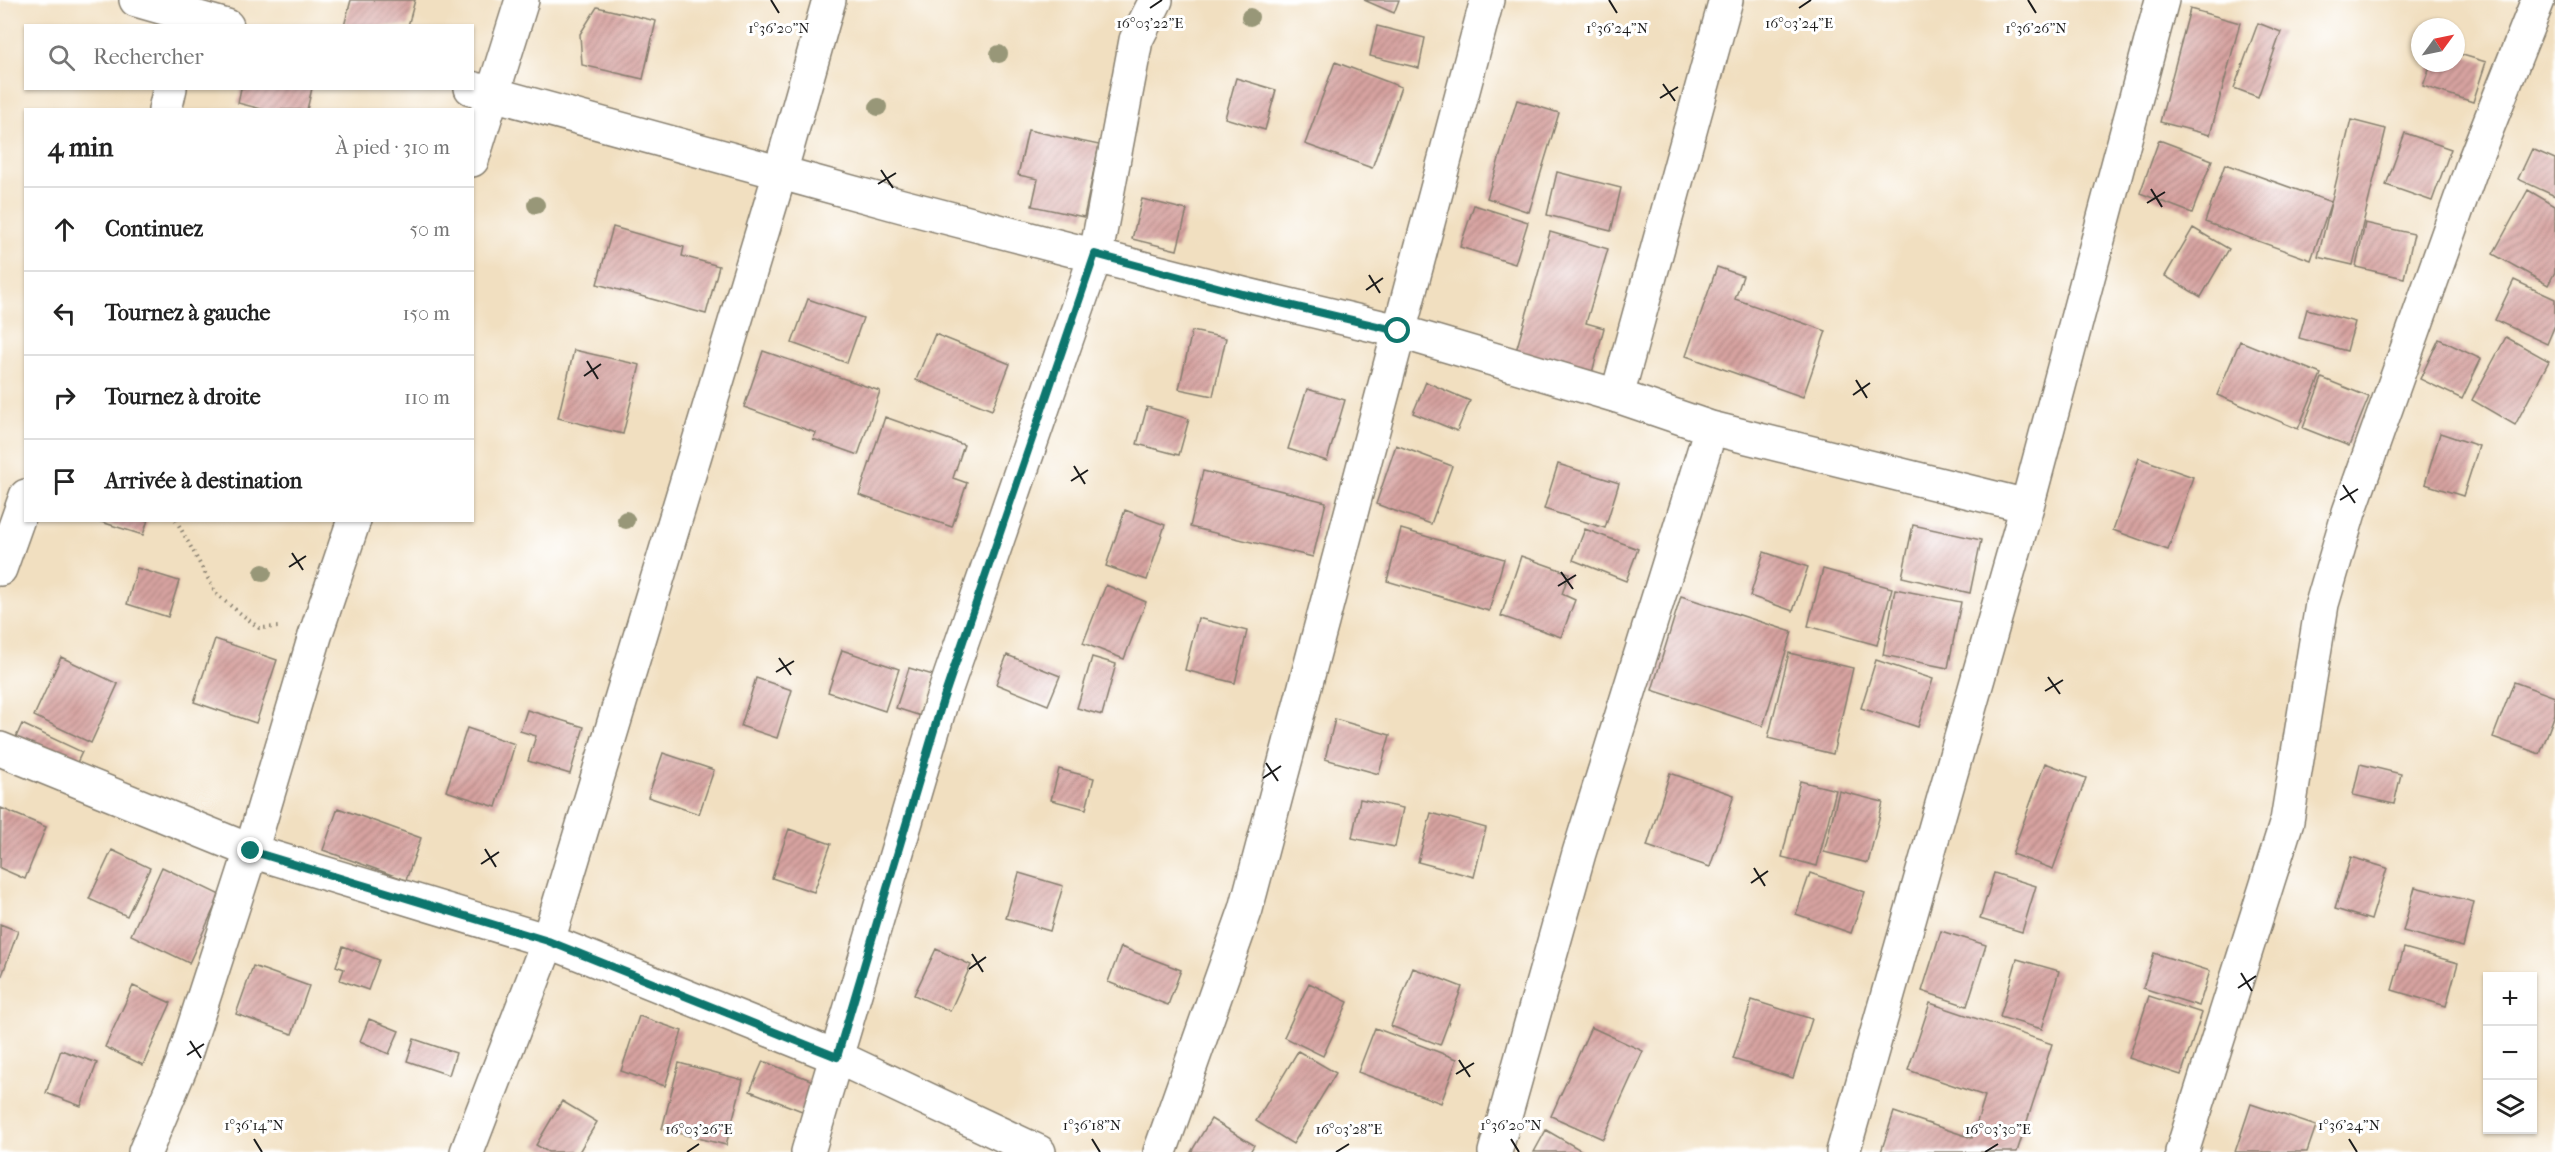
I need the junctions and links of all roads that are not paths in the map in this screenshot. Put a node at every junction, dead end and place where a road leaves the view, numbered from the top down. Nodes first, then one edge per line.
1 (136, 0) edge
2 (522, 0) edge
3 (829, 0) edge
4 (1156, 0) edge
5 (1487, 0) edge
6 (1726, 0) edge
7 (2162, 0) edge
8 (2538, 0) edge
9 (186, 13) edge
10 (221, 24) edge
11 (170, 90) edge
12 (482, 92) edge
13 (165, 108) edge
14 (474, 146) edge
15 (780, 173) junction
16 (1095, 254) junction
17 (1398, 331) junction
18 (1617, 396) junction
19 (1711, 428) junction
20 (24, 502) edge
21 (2027, 506) junction
22 (353, 522) edge
23 (0, 569) edge
24 (0, 749) edge
25 (251, 851) junction
26 (548, 941) junction
27 (837, 1057) junction
28 (145, 1152) edge
29 (467, 1152) edge
30 (808, 1152) edge
31 (1039, 1152) edge
32 (1160, 1152) edge
33 (1495, 1152) edge
34 (1843, 1152) edge
35 (2182, 1152) edge

1 - 9 street
2 - 12 street
3 - 15 street
4 - 16 street
5 - 17 street
6 - 18 street
7 - 21 street
8 - 35 street
9 - 10 street
11 - 13 street
12 - 14 street
12 - 15 street
15 - 16 street
15 - 26 street
16 - 17 street
16 - 27 street
17 - 18 street
17 - 32 street
18 - 19 street
19 - 21 street
19 - 33 street
20 - 23 street
21 - 34 street
22 - 25 street
24 - 25 street
25 - 26 street
25 - 28 street
26 - 27 street
26 - 29 street
27 - 30 street
27 - 31 street

